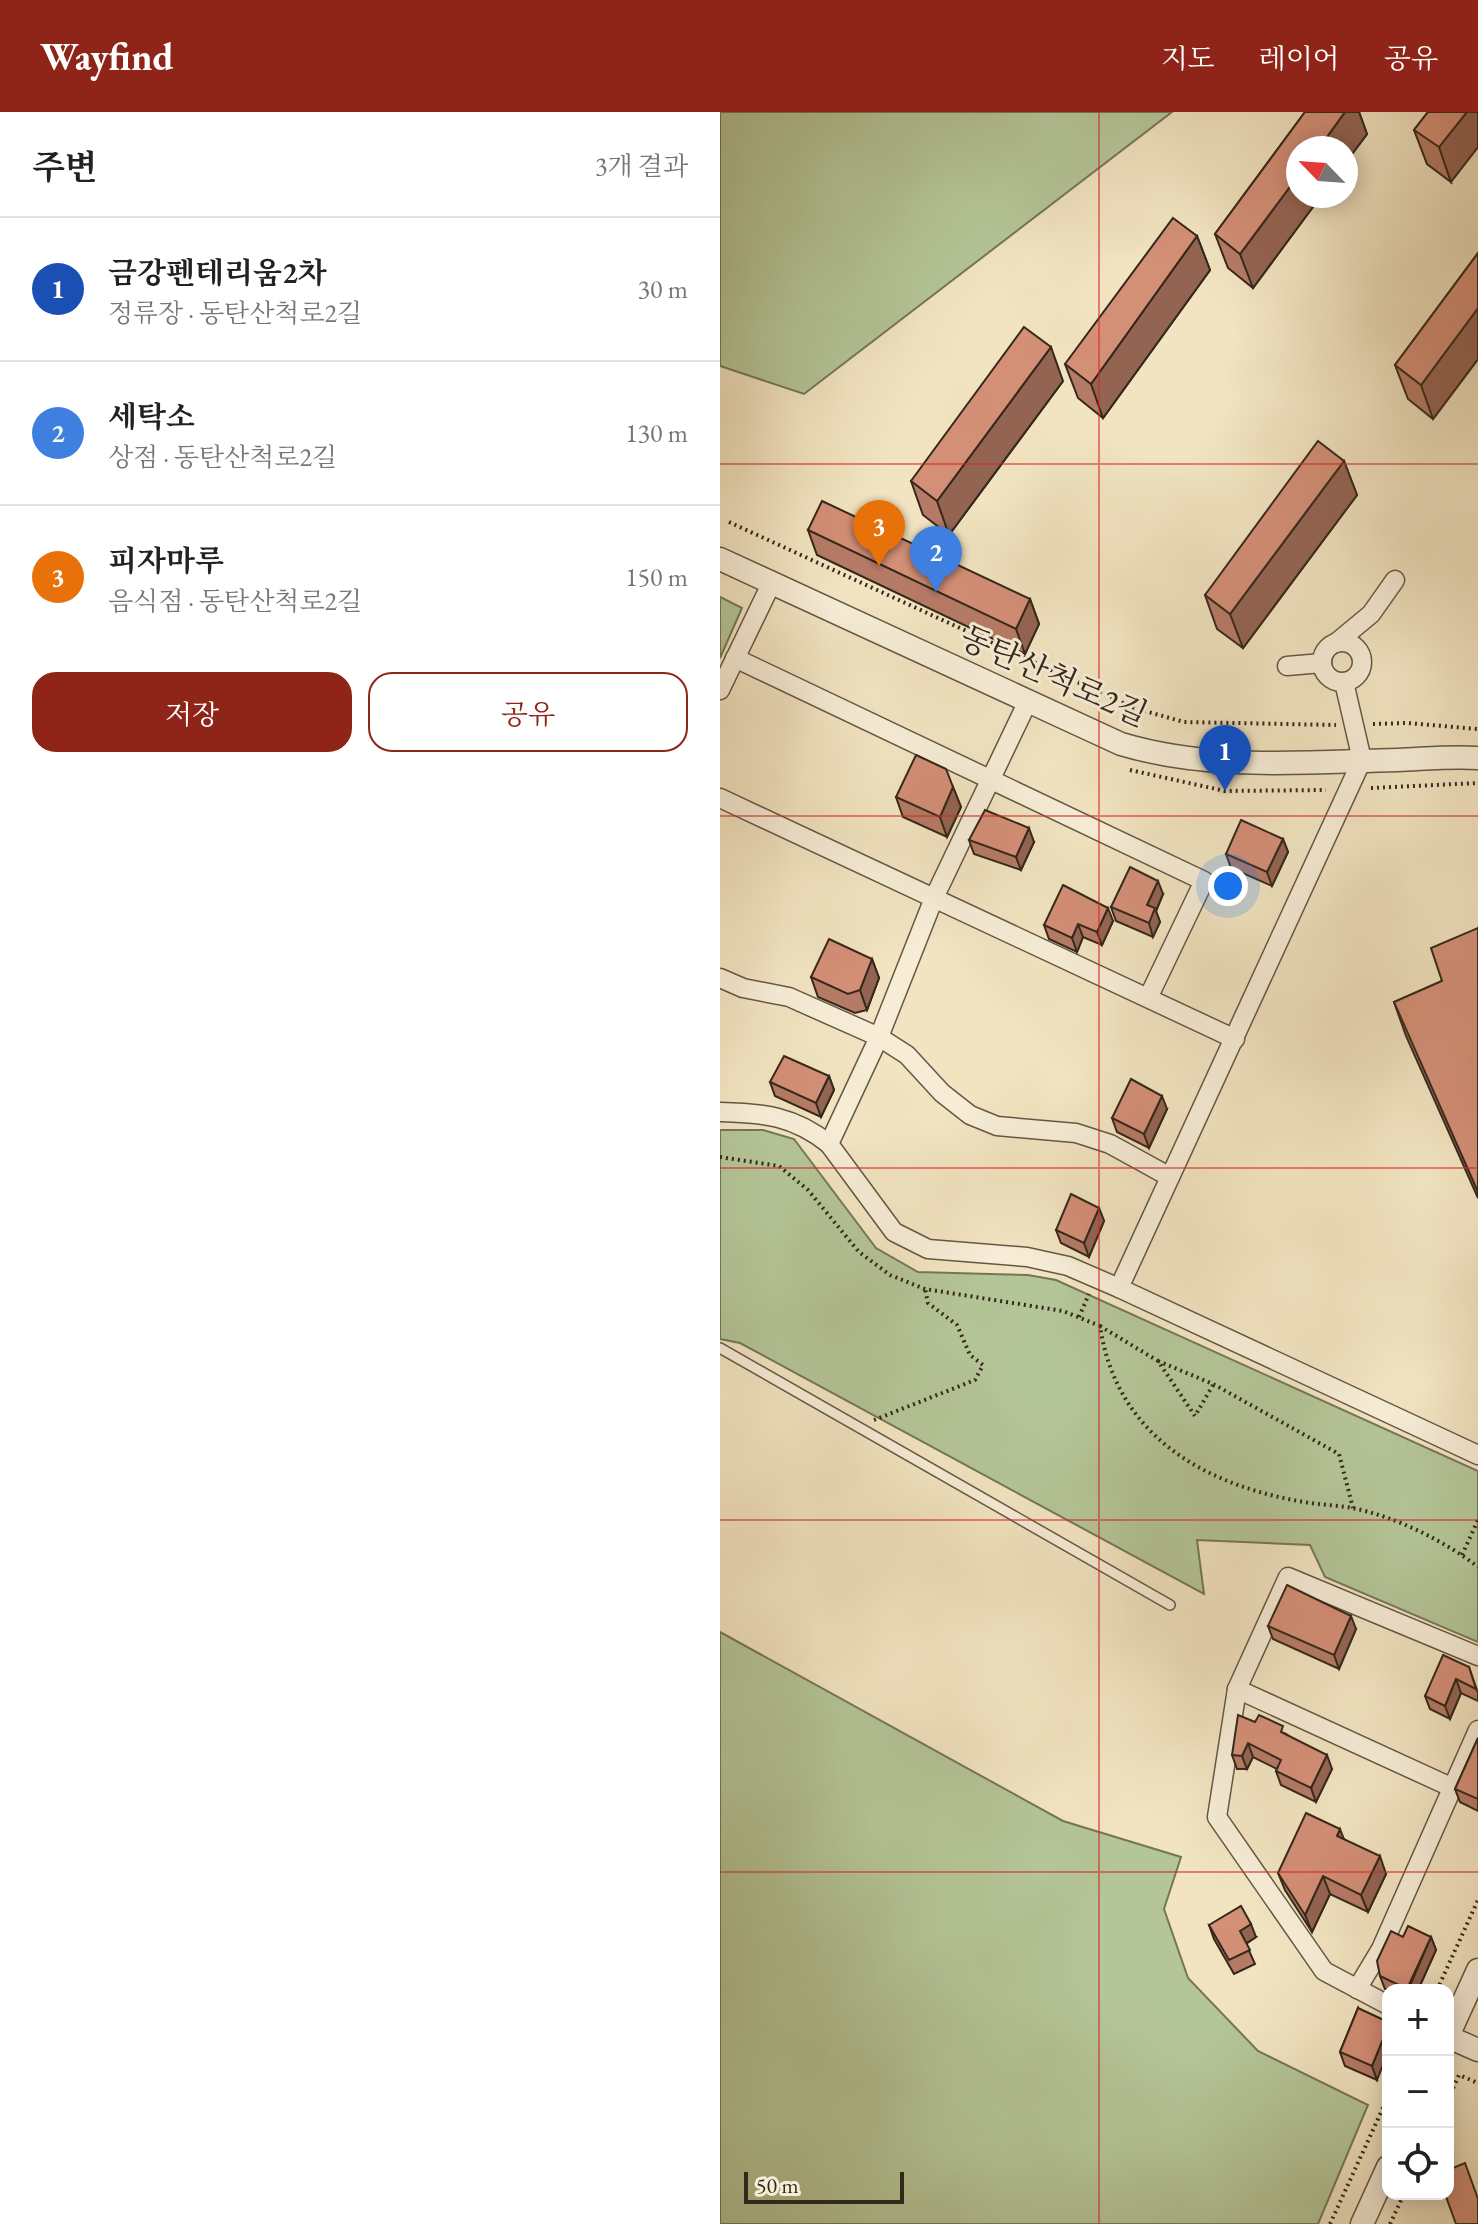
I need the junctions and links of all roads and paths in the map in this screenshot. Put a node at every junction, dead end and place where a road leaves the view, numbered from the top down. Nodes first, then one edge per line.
1 (729, 522) dead end
2 (720, 559) edge
3 (1395, 580) dead end
4 (772, 582) junction
5 (1371, 614) junction
6 (1336, 643) junction
7 (1359, 652) junction
8 (735, 658) junction
9 (1322, 663) junction
10 (1287, 666) dead end
11 (1344, 682) junction
12 (720, 690) edge
13 (1028, 701) junction
14 (1354, 724) junction
15 (1478, 729) edge
16 (1478, 758) edge
17 (1362, 760) junction
18 (989, 777) junction
19 (720, 798) edge
20 (934, 898) junction
21 (720, 978) edge
22 (1149, 996) junction
23 (879, 1037) junction
24 (1235, 1039) junction
25 (720, 1112) edge
26 (829, 1144) junction
27 (720, 1157) edge
28 (1170, 1177) junction
29 (1093, 1284) dead end
30 (1119, 1288) junction
31 (925, 1289) junction
32 (1079, 1317) junction
33 (1100, 1326) junction
34 (720, 1348) edge
35 (1158, 1361) junction
36 (1213, 1384) junction
37 (872, 1421) dead end
38 (1478, 1455) edge
39 (1353, 1508) junction
40 (1478, 1520) edge
41 (1462, 1555) junction
42 (1478, 1567) edge
43 (1170, 1605) dead end
44 (1478, 1656) edge
45 (1237, 1689) junction
46 (1478, 1730) edge
47 (1453, 1788) junction
48 (1478, 1900) edge
49 (1478, 1970) edge
50 (1440, 1984) edge
51 (1357, 1989) junction
52 (1382, 2002) edge
53 (1454, 2023) edge
54 (1454, 2039) edge
55 (1478, 2050) edge
56 (1478, 2083) edge
57 (1454, 2086) edge
58 (1382, 2110) edge
59 (1382, 2180) edge
60 (1401, 2200) edge
61 (1330, 2224) edge
62 (1362, 2224) edge
63 (1390, 2224) edge

1 - 14 path
2 - 4 street, 동탄산척로2길
3 - 5 street
4 - 8 street
4 - 13 street, 동탄산척로2길
5 - 6 street
5 - 7 street
6 - 7 street
6 - 9 street
7 - 11 street
8 - 12 street
8 - 18 street
9 - 10 street
9 - 11 street
11 - 14 street
13 - 17 street, 동탄산척로2길
13 - 18 street
14 - 15 path
14 - 17 street
16 - 17 street, 동탄산척로2길
17 - 24 street
18 - 20 street
18 - 22 street
19 - 20 street
20 - 22 street
20 - 23 street
21 - 23 street
22 - 24 street
23 - 26 street
23 - 28 street
24 - 28 street
25 - 26 street
26 - 30 street
27 - 31 path
28 - 30 street
29 - 32 path
30 - 38 street
31 - 32 path
31 - 37 path
32 - 33 path
33 - 35 path
33 - 39 path
34 - 43 lane
35 - 36 path
35 - 36 path
36 - 39 path
39 - 41 path
40 - 41 path
41 - 42 path
44 - 45 street
45 - 47 street
45 - 51 street
46 - 47 street
47 - 51 street
48 - 50 path
49 - 53 street
51 - 52 street
54 - 55 street
56 - 57 path
58 - 61 path
59 - 62 street
60 - 63 path

